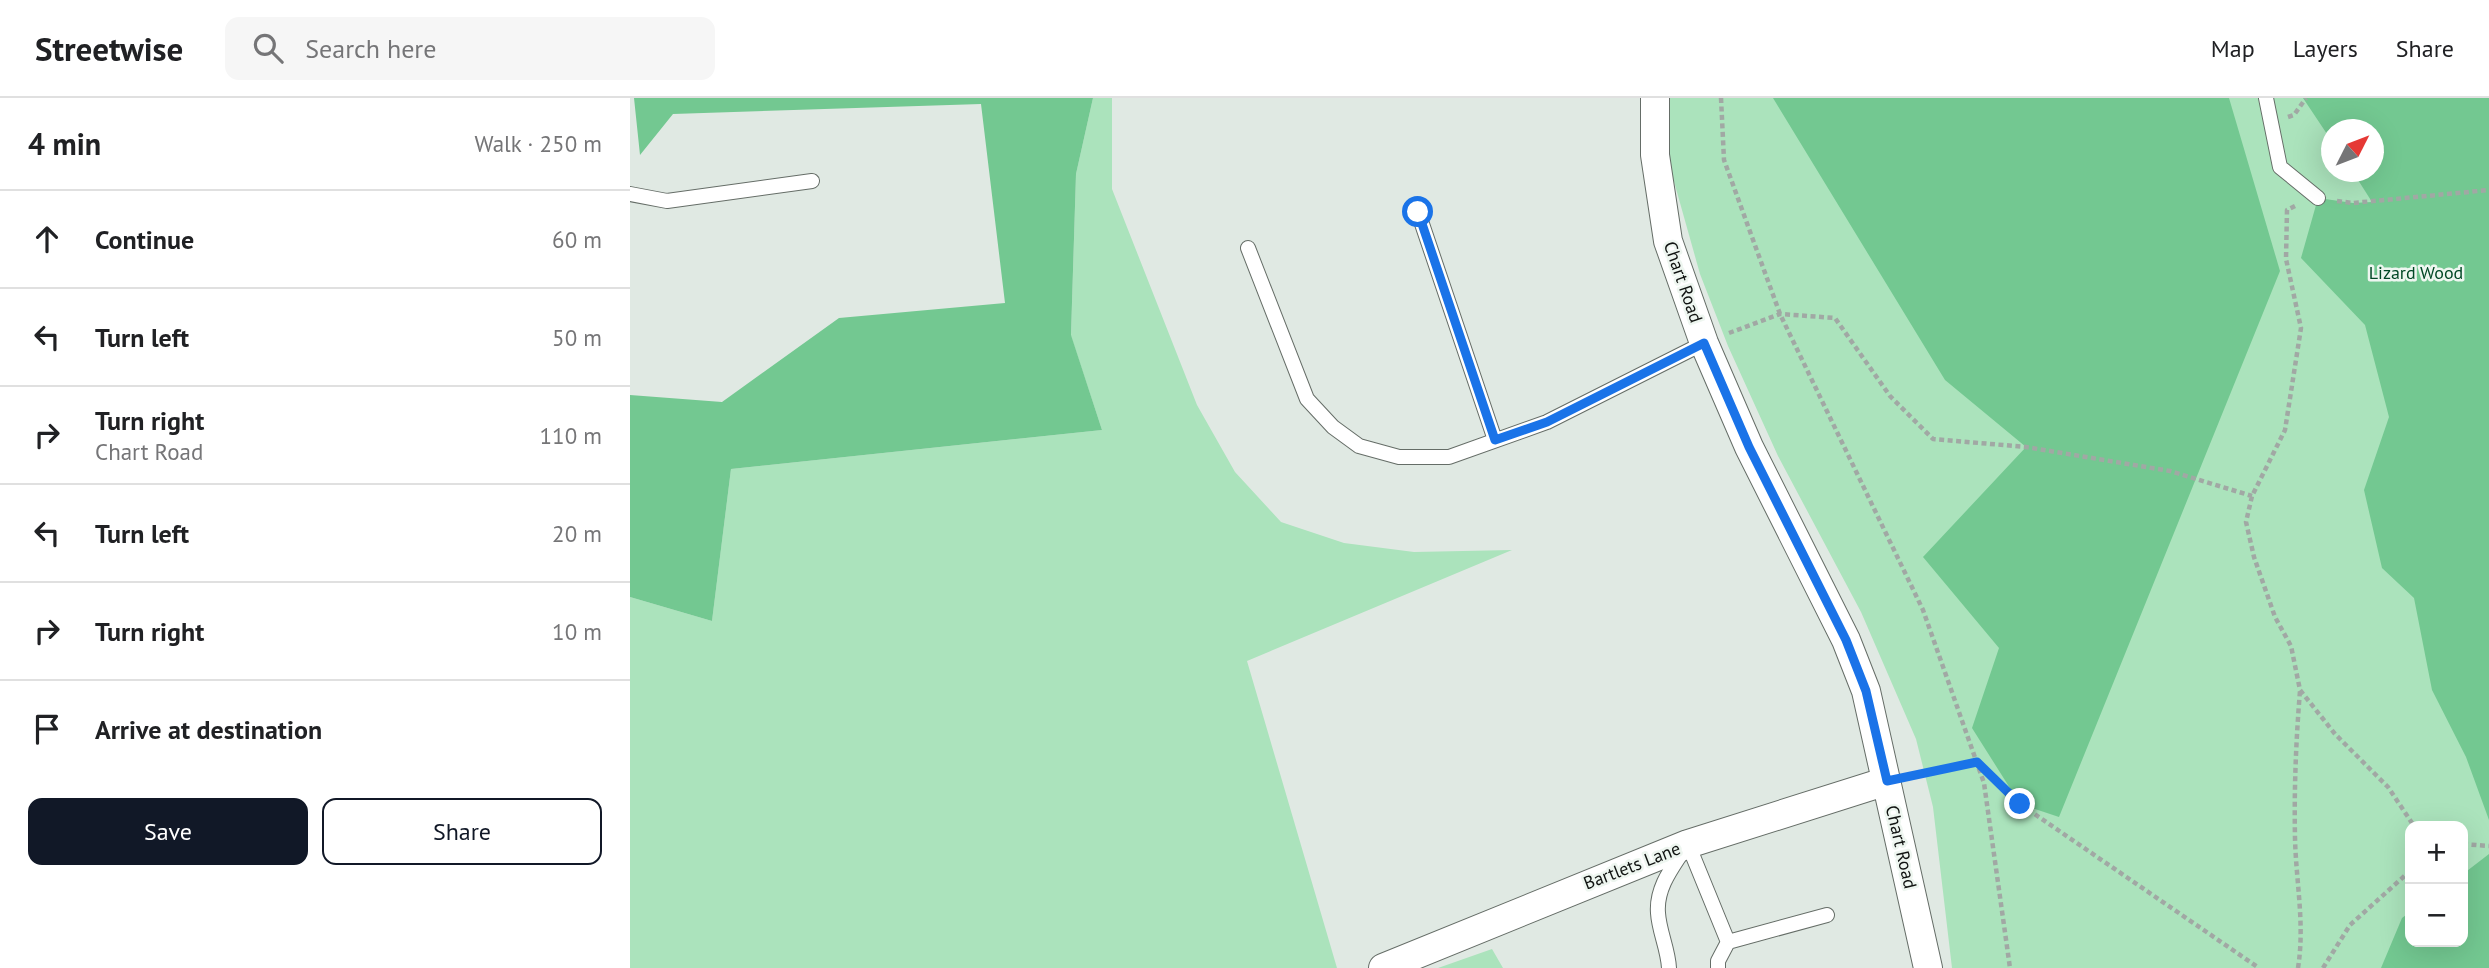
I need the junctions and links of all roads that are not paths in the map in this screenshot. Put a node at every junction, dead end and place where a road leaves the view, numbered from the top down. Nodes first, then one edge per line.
1 (1655, 98) edge
2 (2266, 98) edge
3 (812, 181) dead end
4 (630, 194) edge
5 (2318, 198) road end
6 (1418, 212) dead end
7 (1248, 248) dead end
8 (1704, 343) junction
9 (1495, 440) junction
10 (1887, 781) junction
11 (1688, 844) junction
12 (1827, 915) dead end
13 (1728, 942) junction
14 (1383, 968) edge
15 (1669, 968) edge
16 (1718, 968) edge
17 (1928, 968) edge

1 - 8 street, Chart Road
2 - 5 lane
3 - 4 lane
6 - 9 lane
7 - 9 lane
8 - 9 lane
8 - 10 street, Chart Road
10 - 11 street, Bartlets Lane
10 - 17 street, Chart Road
11 - 13 lane
11 - 14 street, Bartlets Lane
11 - 15 lane
12 - 13 lane
13 - 16 lane

